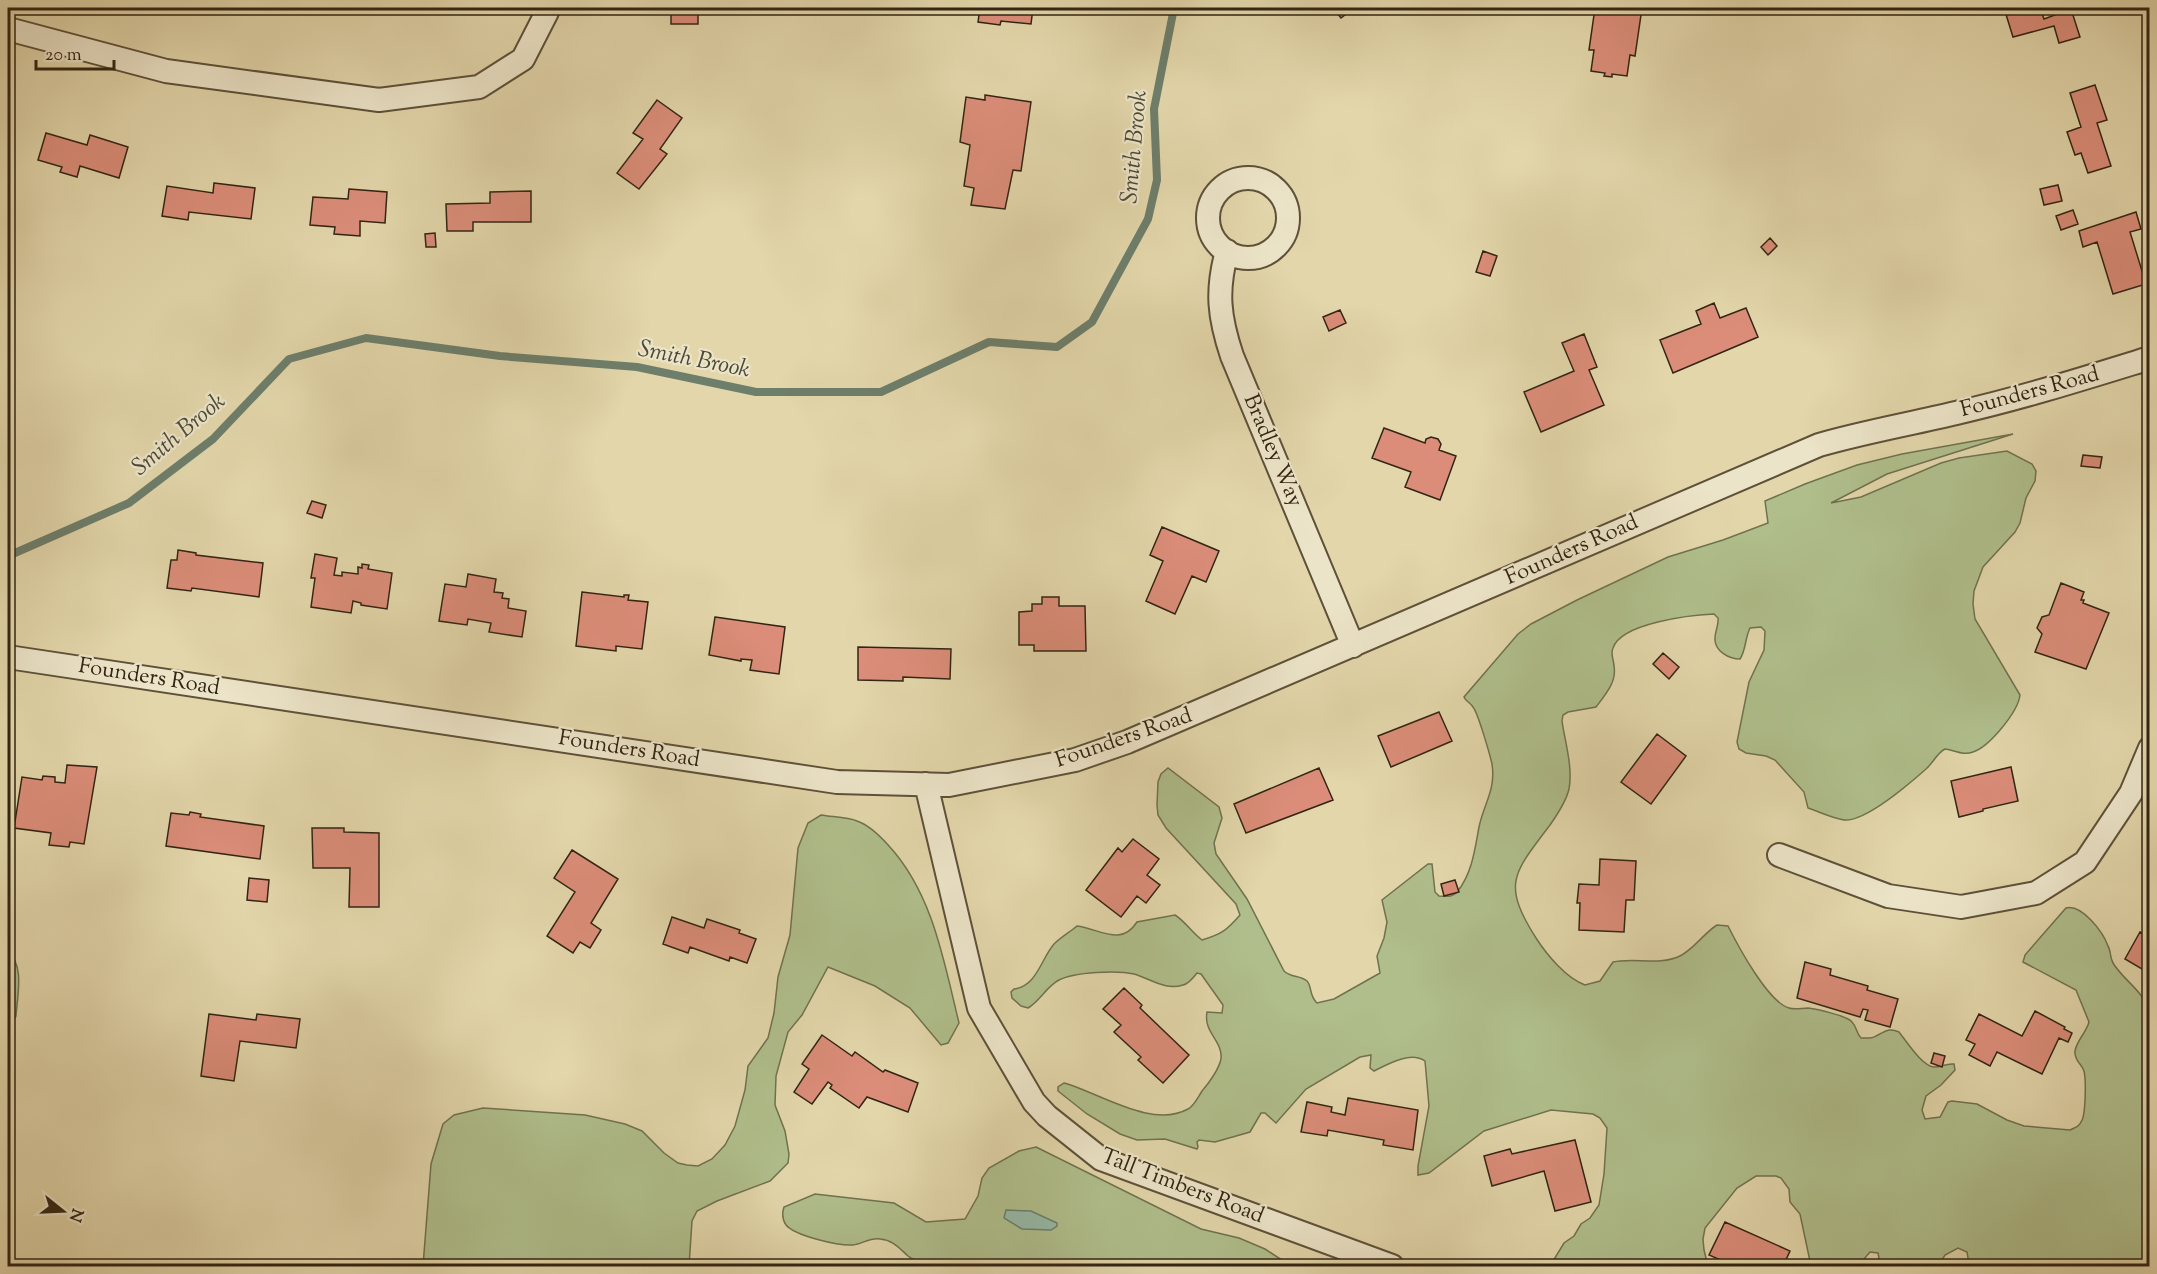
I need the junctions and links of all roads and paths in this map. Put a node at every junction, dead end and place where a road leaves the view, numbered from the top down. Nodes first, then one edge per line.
1 (546, 8) edge
2 (8, 29) edge
3 (1227, 251) dead end
4 (2150, 358) edge
5 (1353, 646) junction
6 (8, 657) edge
7 (2150, 748) edge
8 (926, 784) junction
9 (1779, 855) dead end
10 (1392, 1266) edge

1 - 2 street
3 - 5 street, Bradley Way
4 - 5 street, Founders Road
5 - 8 street, Founders Road
6 - 8 street, Founders Road
7 - 9 street
8 - 10 street, Tall Timbers Road

